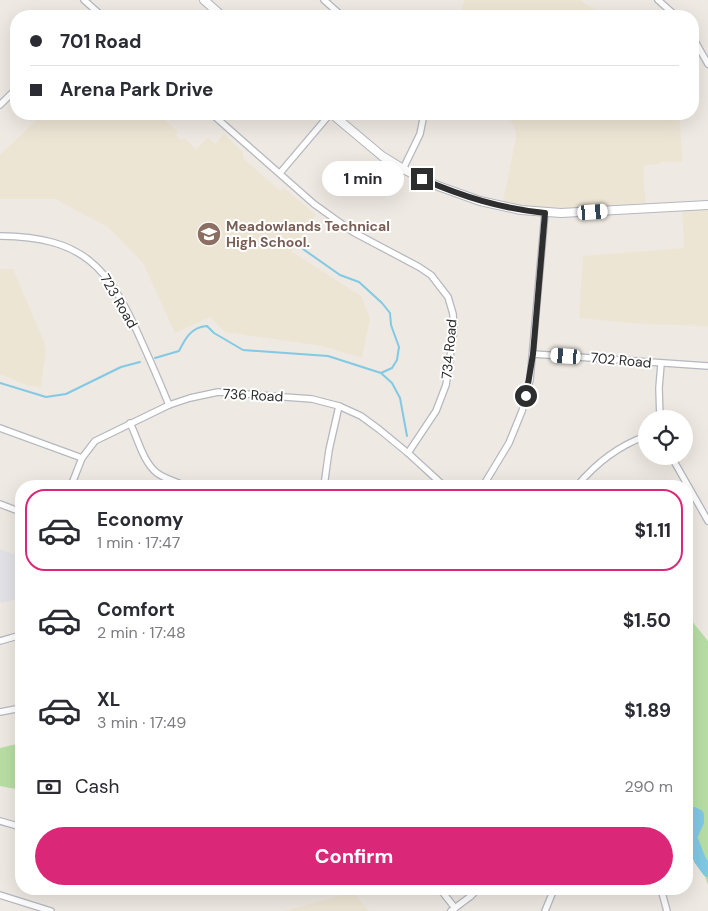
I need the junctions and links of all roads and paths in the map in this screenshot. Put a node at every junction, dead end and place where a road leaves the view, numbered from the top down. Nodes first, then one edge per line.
1 (84, 0) edge
2 (204, 0) edge
3 (324, 0) edge
4 (658, 0) edge
5 (93, 10) edge
6 (215, 10) edge
7 (335, 10) edge
8 (669, 10) edge
9 (699, 48) edge
10 (708, 64) edge
11 (10, 95) edge
12 (0, 105) edge
13 (219, 120) edge
14 (326, 120) edge
15 (338, 120) edge
16 (423, 120) edge
17 (403, 169) junction
18 (280, 173) junction
19 (708, 205) edge
20 (545, 213) junction
21 (0, 236) edge
22 (533, 354) junction
23 (661, 364) junction
24 (708, 366) edge
25 (169, 405) junction
26 (339, 406) junction
27 (660, 410) edge
28 (130, 424) junction
29 (0, 428) edge
30 (638, 439) edge
31 (408, 453) junction
32 (82, 458) junction
33 (677, 465) edge
34 (73, 480) edge
35 (171, 480) edge
36 (325, 480) edge
37 (437, 480) edge
38 (487, 480) edge
39 (582, 480) edge
40 (685, 480) edge
41 (693, 494) edge
42 (0, 504) edge
43 (15, 510) edge
44 (708, 522) edge
45 (15, 637) edge
46 (0, 641) edge
47 (15, 709) edge
48 (0, 712) edge
49 (0, 821) edge
50 (15, 825) edge
51 (0, 894) edge
52 (444, 895) edge
53 (473, 895) edge
54 (552, 895) edge
55 (663, 895) edge
56 (453, 910) edge
57 (51, 911) edge
58 (545, 911) edge
59 (667, 911) edge

1 - 5 street
2 - 6 street
3 - 7 street
4 - 8 street
9 - 10 street
11 - 12 street
13 - 18 street, 734 Road
14 - 18 street
15 - 17 street
16 - 17 street
17 - 20 street
18 - 31 street, 734 Road
19 - 20 street
20 - 22 street
21 - 25 street, 723 Road
22 - 23 street, 702 Road
22 - 38 street
23 - 24 street, 702 Road
23 - 27 street
25 - 26 street, 736 Road
25 - 28 street, 736 Road
26 - 31 street, 736 Road
26 - 36 street
28 - 32 street, 736 Road
28 - 35 street
29 - 32 street
30 - 39 street
31 - 37 street, 736 Road
32 - 34 street, 736 Road
33 - 40 street
41 - 44 street
42 - 43 street
45 - 46 street
47 - 48 street
49 - 50 street
51 - 57 street
52 - 56 street
53 - 56 street
54 - 58 street
55 - 59 street

